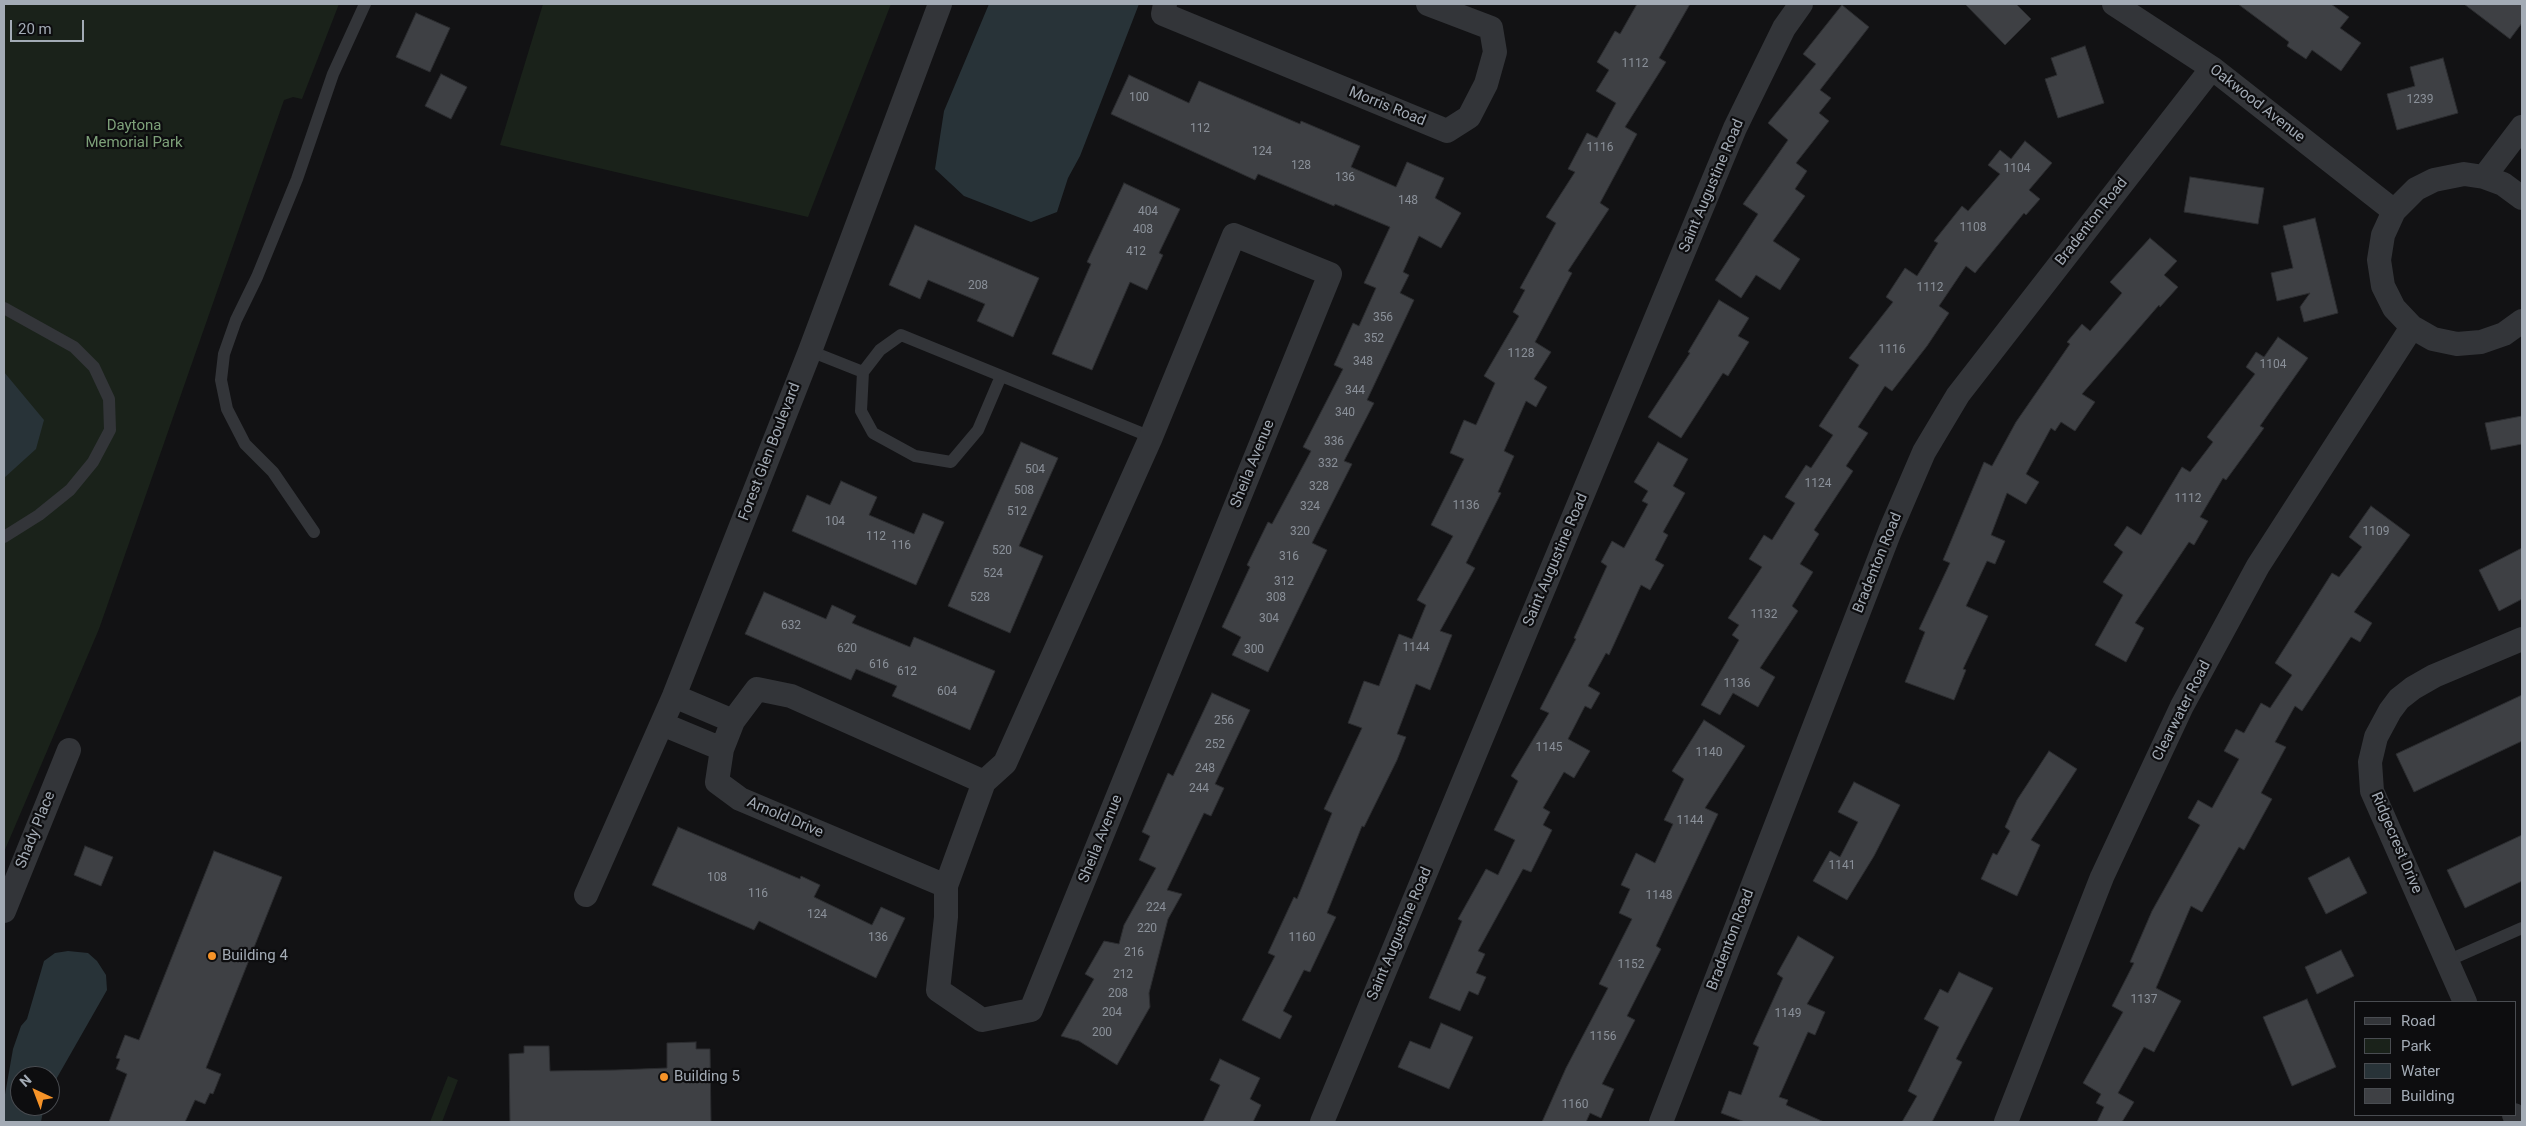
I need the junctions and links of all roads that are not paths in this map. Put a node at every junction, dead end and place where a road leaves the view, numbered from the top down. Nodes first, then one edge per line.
1 (365, 4) edge
2 (940, 4) edge
3 (1165, 4) edge
4 (1428, 4) edge
5 (1801, 4) edge
6 (2114, 4) edge
7 (2212, 68) junction
8 (2522, 127) edge
9 (2484, 177) junction
10 (2522, 198) edge
11 (2394, 212) junction
12 (4, 308) edge
13 (2522, 321) edge
14 (2412, 327) junction
15 (810, 351) junction
16 (863, 372) junction
17 (1001, 376) junction
18 (1151, 437) junction
19 (314, 532) dead end
20 (4, 537) edge
21 (2522, 639) edge
22 (674, 696) junction
23 (733, 721) junction
24 (662, 724) junction
25 (722, 749) junction
26 (69, 750) dead end
27 (984, 782) junction
28 (946, 886) junction
29 (586, 895) dead end
30 (4, 911) edge
31 (2522, 928) edge
32 (2446, 961) junction
33 (2465, 1001) edge
34 (1322, 1122) edge
35 (1661, 1122) edge
36 (2006, 1122) edge

1 - 19 lane
2 - 15 street, Forest Glen Boulevard
3 - 4 street, Morris Road
5 - 34 street, Saint Augustine Road
6 - 7 street, Oakwood Avenue
7 - 11 street, Oakwood Avenue
7 - 35 street, Bradenton Road
8 - 9 street
9 - 10 street
9 - 11 street
11 - 14 street
12 - 20 lane
13 - 14 street
14 - 36 street, Clearwater Road
15 - 16 lane
15 - 22 street, Forest Glen Boulevard
16 - 17 lane
16 - 17 lane
17 - 18 lane
18 - 27 street
18 - 28 street, Sheila Avenue
21 - 32 street, Ridgecrest Drive
22 - 23 street
22 - 24 street, Forest Glen Boulevard
23 - 25 street
23 - 27 street
24 - 25 street
24 - 29 street, Forest Glen Boulevard
25 - 28 street, Arnold Drive
26 - 30 street, Shady Place
27 - 28 street, Sheila Avenue
31 - 32 lane
32 - 33 street, Ridgecrest Drive

